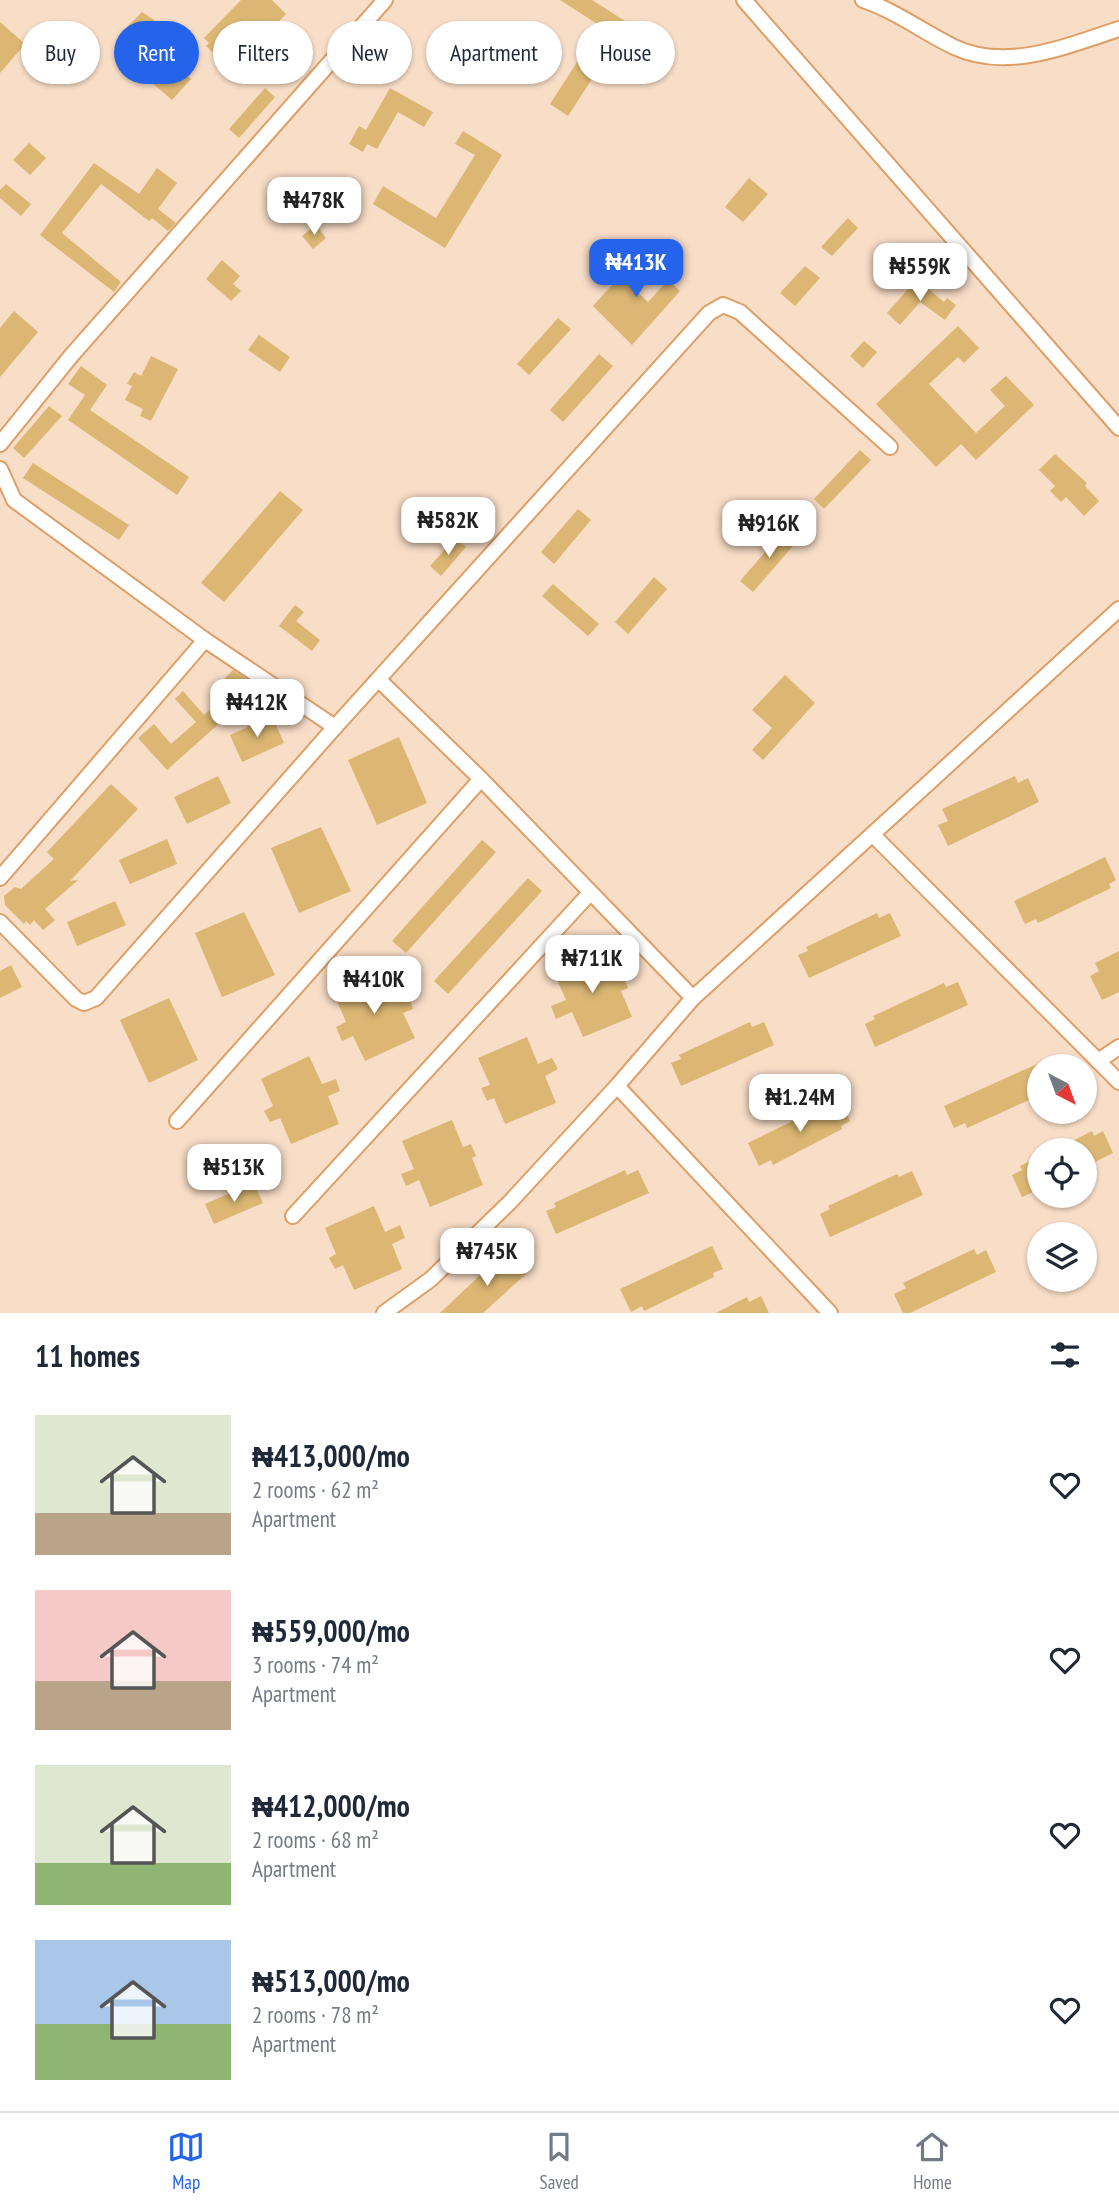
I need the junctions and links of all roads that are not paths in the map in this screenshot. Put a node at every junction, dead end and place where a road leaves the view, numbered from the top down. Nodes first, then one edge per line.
1 (385, 0) edge
2 (744, 0) edge
3 (863, 0) edge
4 (1119, 29) edge
5 (1119, 428) edge
6 (0, 444) edge
7 (890, 447) dead end
8 (0, 470) edge
9 (7, 501) edge
10 (1119, 609) edge
11 (205, 640) junction
12 (379, 680) junction
13 (335, 727) junction
14 (481, 779) junction
15 (874, 836) junction
16 (0, 878) edge
17 (590, 893) junction
18 (0, 922) edge
19 (693, 998) junction
20 (1119, 1047) edge
21 (1098, 1061) junction
22 (1119, 1082) edge
23 (617, 1086) junction
24 (177, 1121) dead end
25 (293, 1216) dead end
26 (384, 1313) edge
27 (830, 1313) edge

1 - 6 street
2 - 5 street
3 - 4 street
7 - 12 street
8 - 9 street
9 - 11 street
10 - 15 street
11 - 13 street
11 - 16 street
12 - 13 street
12 - 14 street
13 - 18 street
14 - 17 street
14 - 24 street
15 - 19 street
15 - 21 street
17 - 19 street
17 - 25 street
19 - 23 street
20 - 21 street
21 - 22 street
23 - 26 street
23 - 27 street

